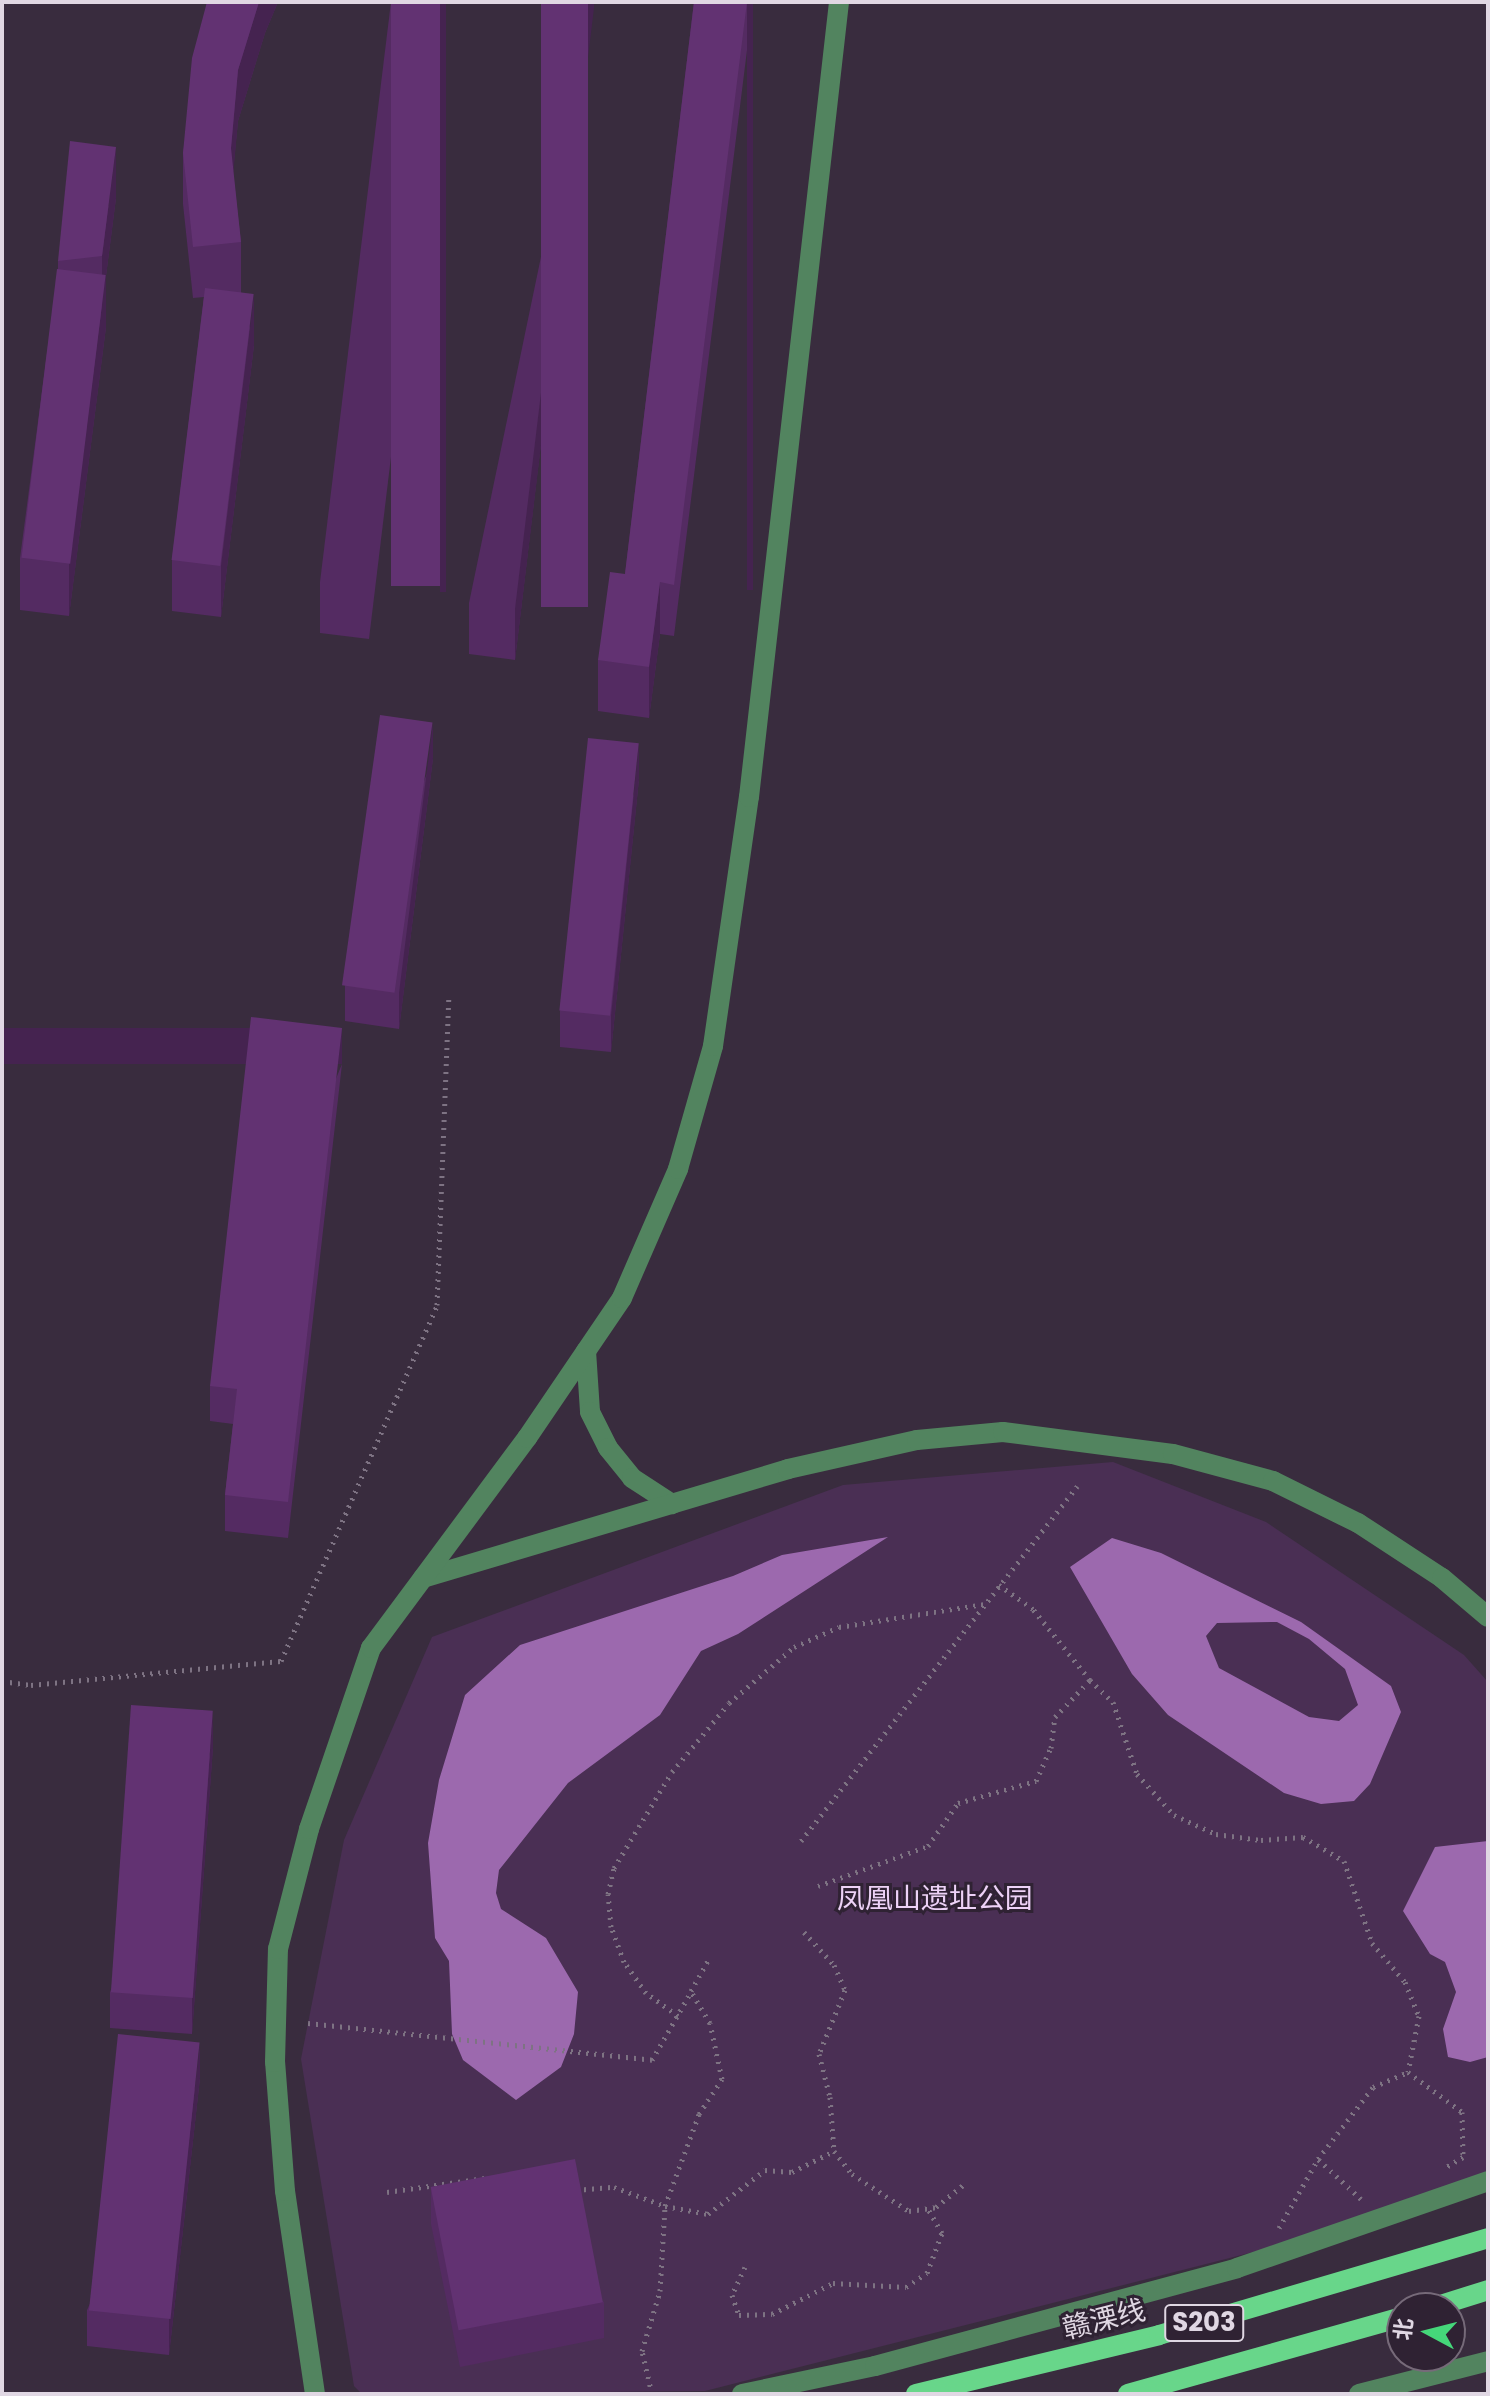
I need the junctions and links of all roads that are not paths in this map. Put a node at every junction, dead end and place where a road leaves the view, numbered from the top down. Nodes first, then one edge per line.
1 (839, 2) edge
2 (586, 1351) junction
3 (672, 1504) junction
4 (423, 1578) junction
5 (1488, 1617) edge
6 (1488, 2181) edge
7 (1488, 2238) edge
8 (1488, 2290) edge
9 (1466, 2297) edge
10 (1386, 2321) edge
11 (1488, 2361) edge
12 (315, 2394) edge
13 (742, 2394) edge
14 (916, 2394) edge
15 (1128, 2394) edge
16 (1359, 2394) edge

1 - 2 street
2 - 3 street
2 - 4 street
3 - 4 street
3 - 5 street
4 - 12 street
6 - 13 street
7 - 14 main road, 赣溧线 / S203
8 - 9 main road
10 - 15 main road, S203
11 - 16 street

